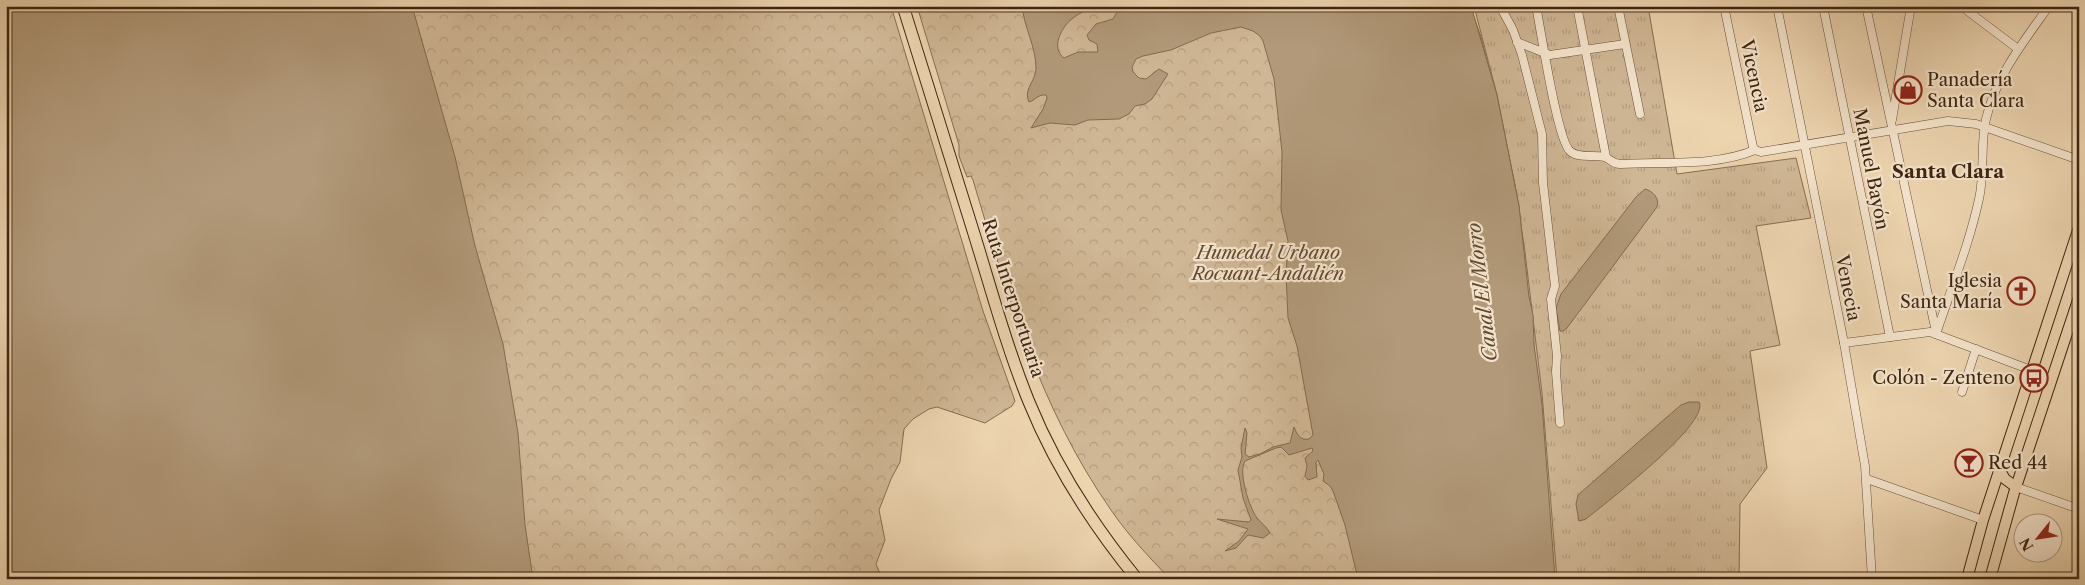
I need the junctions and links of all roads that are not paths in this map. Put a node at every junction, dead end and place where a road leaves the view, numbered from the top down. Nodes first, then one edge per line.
1 (903, 6) edge
2 (1500, 6) edge
3 (1536, 6) edge
4 (1577, 6) edge
5 (1618, 6) edge
6 (1724, 6) edge
7 (1777, 6) edge
8 (1823, 6) edge
9 (1866, 6) edge
10 (1911, 6) edge
11 (1961, 6) edge
12 (2049, 6) edge
13 (1517, 42) junction
14 (1625, 44) junction
15 (2018, 49) junction
16 (1586, 50) junction
17 (1546, 54) junction
18 (1640, 114) dead end
19 (1892, 127) junction
20 (1984, 127) junction
21 (1850, 137) junction
22 (1805, 144) junction
23 (1755, 150) junction
24 (1606, 157) junction
25 (2079, 160) edge
26 (2079, 227) edge
27 (2079, 297) edge
28 (2075, 320) edge
29 (1936, 334) junction
30 (1890, 337) junction
31 (1844, 344) junction
32 (1976, 349) junction
33 (2031, 370) junction
34 (1962, 392) dead end
35 (1560, 423) dead end
36 (1999, 469) junction
37 (1867, 479) junction
38 (2016, 487) junction
39 (2079, 508) edge
40 (1983, 520) junction
41 (1136, 579) edge
42 (1872, 579) edge
43 (1967, 579) edge
44 (1990, 579) edge

1 - 41 highway, Ruta Interportuaria
2 - 13 street
3 - 17 street
4 - 16 street
5 - 14 street
6 - 23 street, Vicencia
7 - 22 street, Venecia
8 - 21 street, Manuel Bayón
9 - 19 street
10 - 19 street
11 - 15 street
12 - 15 street
13 - 17 street
13 - 35 street
14 - 16 street
14 - 18 street
15 - 20 street
16 - 17 street
16 - 24 street
17 - 24 street
19 - 20 street
19 - 21 street
19 - 29 street
20 - 25 street
20 - 29 street
21 - 22 street
21 - 30 street, Manuel Bayón
22 - 23 street
22 - 31 street, Venecia
23 - 24 street
26 - 33 main road
27 - 28 main road
28 - 38 main road
29 - 30 street
29 - 32 street
30 - 31 street
31 - 37 street, Venecia
32 - 33 street
32 - 34 street
33 - 36 main road
36 - 38 main road
36 - 40 main road
37 - 40 street
37 - 42 street, Venecia
38 - 39 street
38 - 44 main road
40 - 43 main road

